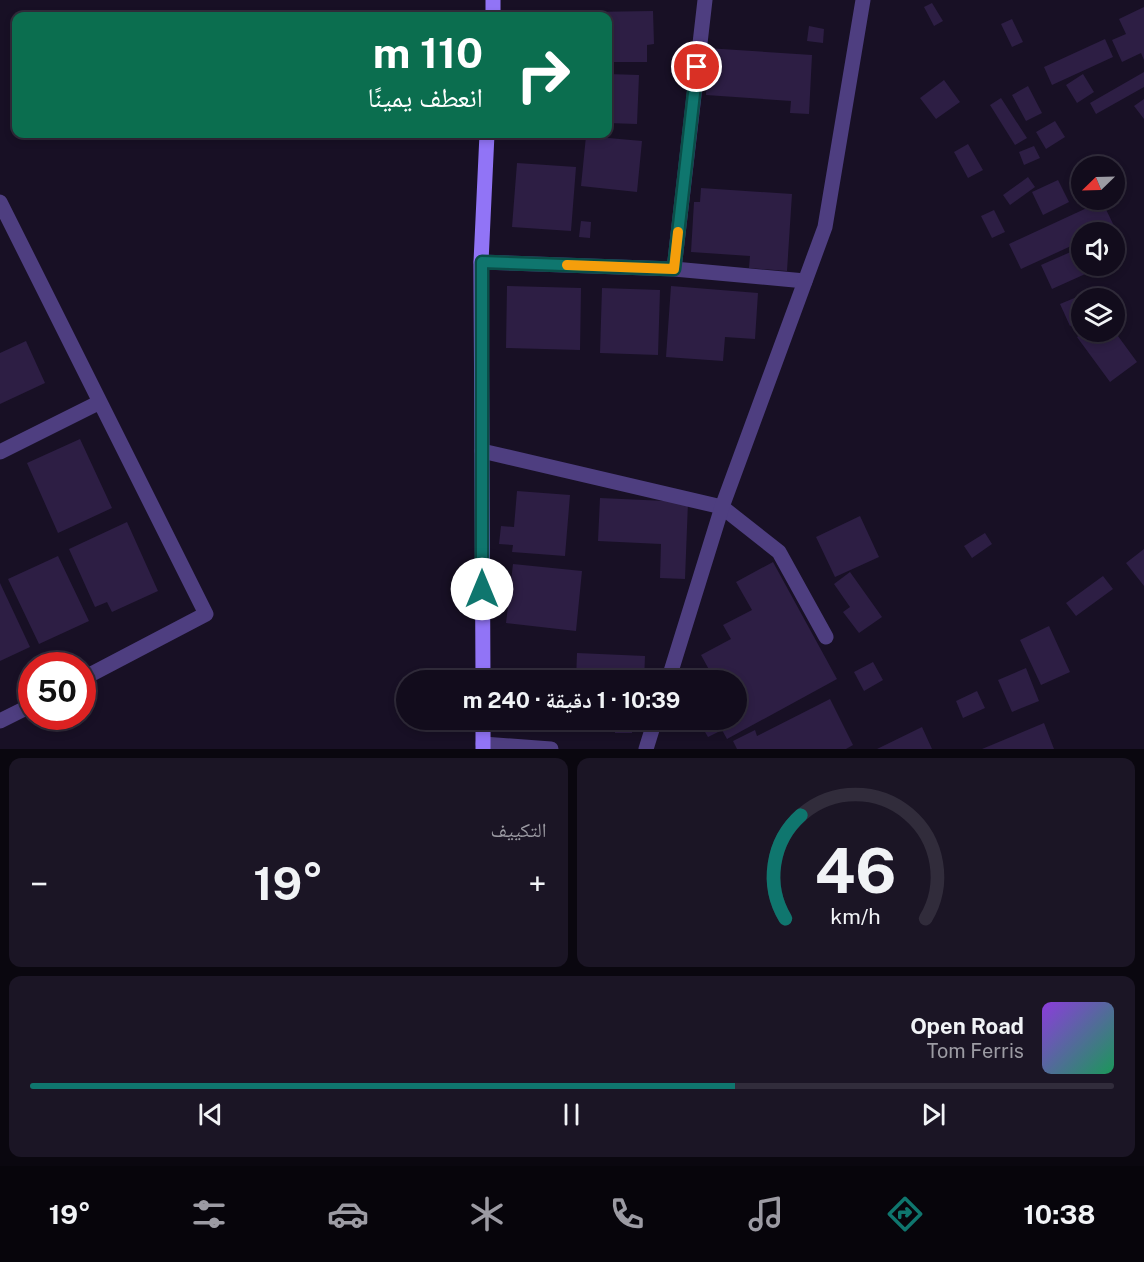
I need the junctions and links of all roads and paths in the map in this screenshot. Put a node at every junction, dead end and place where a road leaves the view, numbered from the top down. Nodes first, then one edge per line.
1 (705, 0) edge
2 (863, 0) edge
3 (487, 138) edge
4 (0, 202) edge
5 (482, 262) junction
6 (674, 269) junction
7 (805, 280) junction
8 (100, 402) junction
9 (482, 451) junction
10 (0, 452) edge
11 (722, 507) junction
12 (826, 637) dead end
13 (483, 670) edge
14 (671, 670) edge
15 (96, 672) edge
16 (18, 712) edge
17 (0, 721) edge
18 (483, 730) edge
19 (652, 730) edge
20 (483, 747) edge
21 (551, 749) edge
22 (646, 749) edge

1 - 6 street
2 - 7 street
3 - 5 main road
4 - 8 street
5 - 6 street
5 - 9 main road
6 - 7 street
7 - 11 street
8 - 10 street
8 - 15 street
9 - 11 street
9 - 13 main road
11 - 12 street
11 - 14 street
16 - 17 street
18 - 20 main road
19 - 22 street
20 - 21 street

